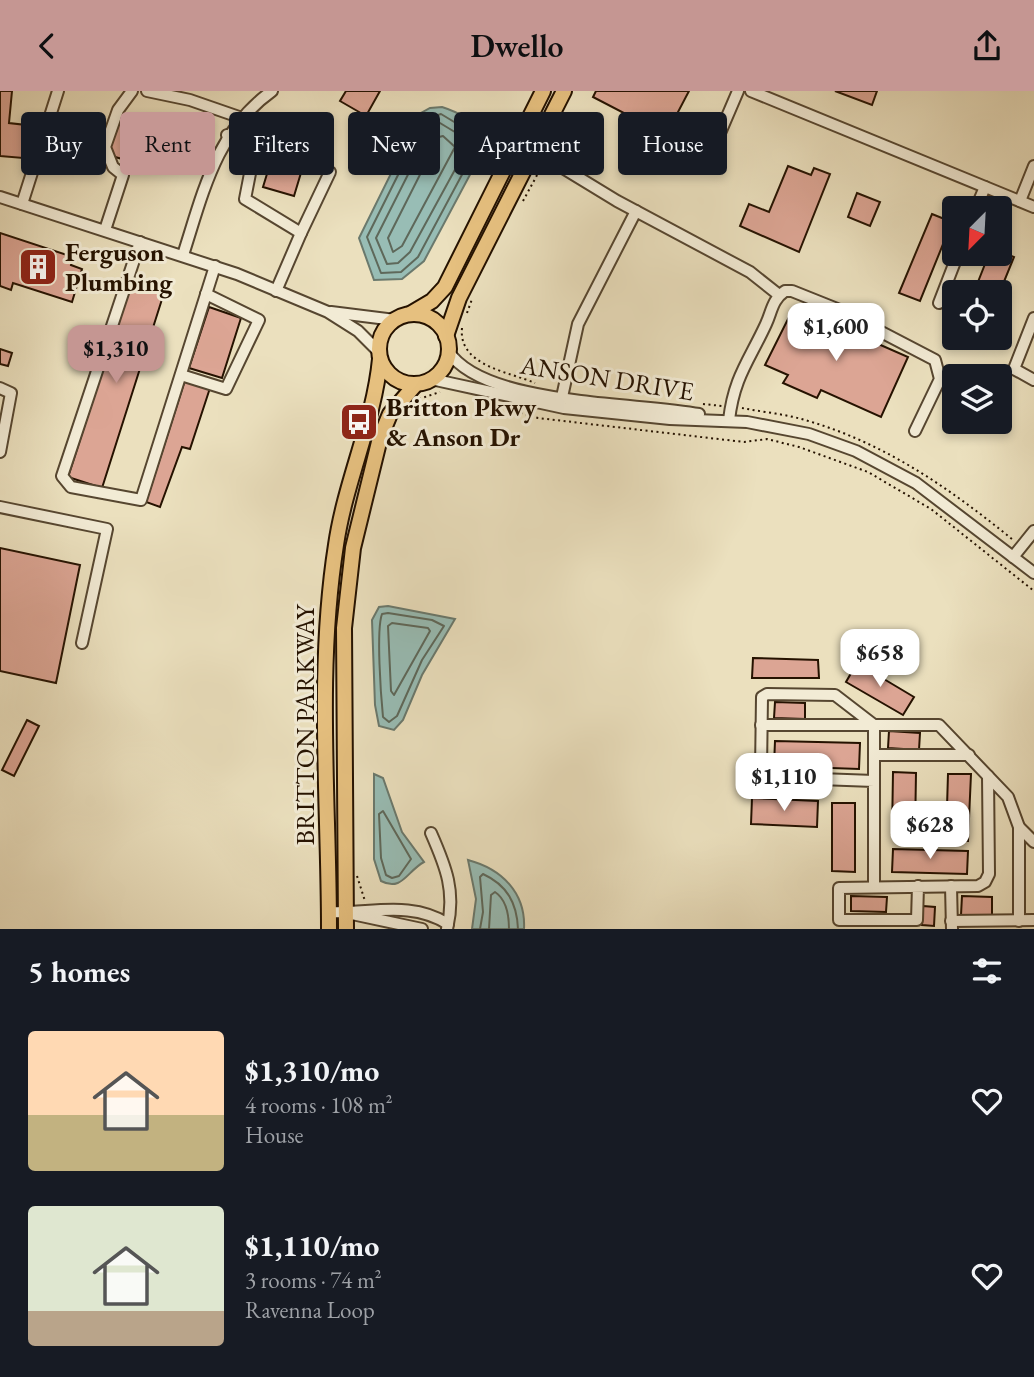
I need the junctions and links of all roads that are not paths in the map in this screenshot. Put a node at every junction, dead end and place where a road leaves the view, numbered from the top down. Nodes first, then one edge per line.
1 (58, 91) edge
2 (132, 91) edge
3 (147, 91) edge
4 (272, 91) edge
5 (542, 91) edge
6 (564, 91) edge
7 (738, 91) edge
8 (751, 91) edge
9 (249, 112) edge
10 (556, 112) edge
11 (229, 114) edge
12 (727, 117) edge
13 (228, 135) joint
14 (1034, 166) edge
15 (329, 175) edge
16 (528, 175) edge
17 (575, 175) edge
18 (985, 187) junction
19 (981, 196) edge
20 (0, 197) edge
21 (1020, 201) junction
22 (22, 204) junction
23 (1034, 207) edge
24 (636, 211) junction
25 (105, 230) junction
26 (301, 233) junction
27 (140, 241) junction
28 (183, 255) junction
29 (215, 266) junction
30 (953, 266) edge
31 (276, 291) junction
32 (206, 295) junction
33 (779, 295) junction
34 (939, 303) dead end
35 (328, 312) junction
36 (410, 314) junction
37 (1034, 318) edge
38 (395, 320) junction
39 (447, 343) junction
40 (380, 356) junction
41 (181, 375) junction
42 (431, 379) junction
43 (1034, 380) edge
44 (416, 384) junction
45 (0, 388) edge
46 (562, 397) junction
47 (729, 420) junction
48 (915, 432) dead end
49 (0, 452) edge
50 (0, 507) edge
51 (1034, 531) edge
52 (1013, 557) junction
53 (1034, 573) edge
54 (82, 643) dead end
55 (761, 725) junction
56 (874, 725) junction
57 (875, 755) junction
58 (969, 755) junction
59 (988, 776) junction
60 (874, 781) junction
61 (1019, 827) junction
62 (431, 833) dead end
63 (1034, 842) edge
64 (918, 886) junction
65 (951, 886) junction
66 (874, 887) junction
67 (329, 912) junction
68 (345, 913) junction
69 (1034, 920) edge
70 (1019, 921) junction
71 (839, 925) edge
72 (888, 925) edge
73 (952, 925) edge
74 (445, 928) edge
75 (329, 929) edge
76 (345, 929) edge
77 (422, 929) edge

1 - 22 street
2 - 25 street
3 - 11 street
4 - 9 street
5 - 36 main road
6 - 10 main road
7 - 12 street
8 - 18 street
13 - 26 street
13 - 28 street
14 - 21 street
15 - 26 street
16 - 39 main road
17 - 24 street
18 - 19 street
18 - 21 street
20 - 22 street
21 - 23 street
22 - 25 street
24 - 33 street
24 - 46 street
25 - 27 street
26 - 31 street
27 - 28 street
27 - 41 street
28 - 29 street
29 - 31 street
29 - 32 street
30 - 34 street
31 - 35 street
32 - 41 street
32 - 41 street
33 - 47 street
33 - 48 street
35 - 38 street
35 - 40 street
36 - 38 main road
36 - 39 main road
37 - 43 street
38 - 40 main road
39 - 42 main road
39 - 46 street, ANSON DRIVE
40 - 44 main road
40 - 67 main road, BRITTON PARKWAY
42 - 44 main road
42 - 47 street, ANSON DRIVE
44 - 68 main road, BRITTON PARKWAY
45 - 49 street
46 - 47 street, ANSON DRIVE
47 - 52 street, ANSON DRIVE
50 - 54 street
51 - 52 street
52 - 53 street, ANSON DRIVE
55 - 56 street
55 - 56 street
55 - 60 street
56 - 57 street
56 - 58 street
57 - 58 street
57 - 60 street
58 - 59 street
59 - 61 street
59 - 65 street
60 - 66 street
61 - 63 street
61 - 70 street
62 - 74 street
64 - 65 street
64 - 66 street
64 - 72 street
65 - 73 street
66 - 71 street
67 - 68 street
67 - 75 main road, BRITTON PARKWAY
68 - 74 street
68 - 76 main road, BRITTON PARKWAY
68 - 77 street
69 - 70 street
70 - 73 street
71 - 72 street

